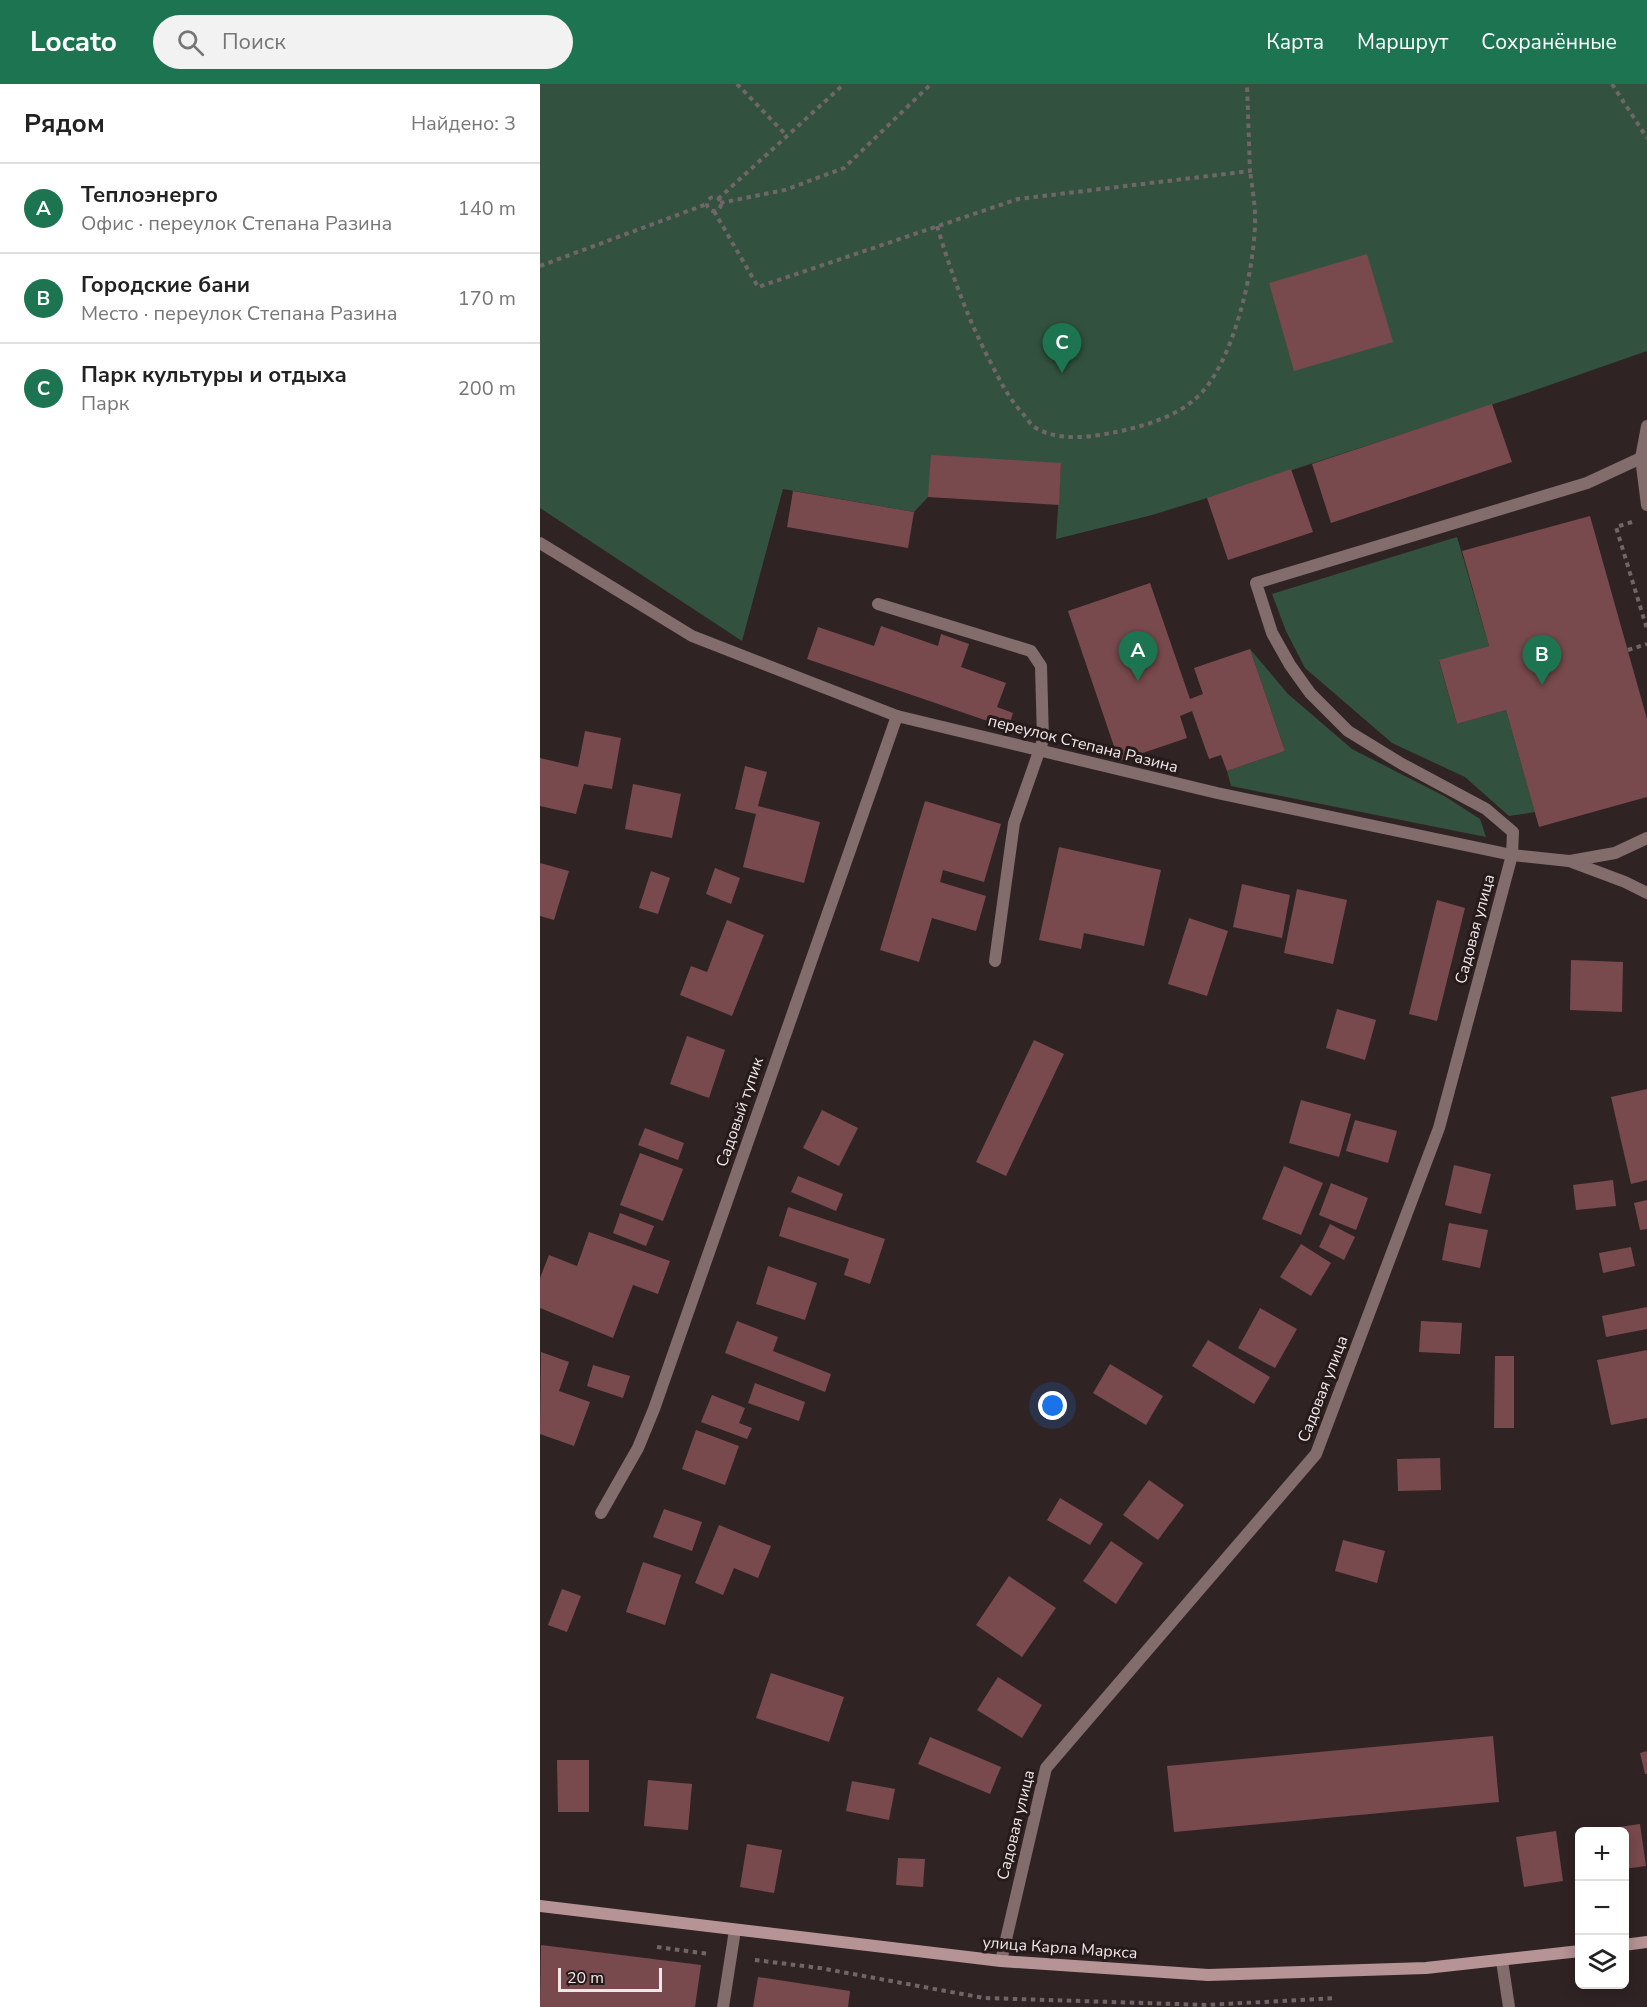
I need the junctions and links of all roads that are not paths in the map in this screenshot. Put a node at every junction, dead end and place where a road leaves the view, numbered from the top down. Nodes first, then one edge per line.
1 (1647, 426) edge
2 (1641, 458) junction
3 (1647, 505) edge
4 (540, 543) edge
5 (878, 604) dead end
6 (897, 716) junction
7 (1041, 750) junction
8 (1647, 838) edge
9 (1512, 855) junction
10 (1569, 861) junction
11 (1647, 894) edge
12 (995, 961) dead end
13 (601, 1513) dead end
14 (540, 1906) edge
15 (735, 1930) junction
16 (1647, 1942) edge
17 (1629, 1944) edge
18 (1575, 1952) edge
19 (1001, 1961) junction
20 (1502, 1961) junction
21 (723, 2007) edge
22 (1509, 2007) edge

1 - 2 street
2 - 3 street
2 - 9 street
4 - 6 street, переулок Степана Разина
5 - 7 street
6 - 7 street, переулок Степана Разина
6 - 13 street, Садовый тупик
7 - 9 street, переулок Степана Разина
7 - 12 street
8 - 10 street
9 - 10 street, переулок Степана Разина
9 - 19 street, Садовая улица
10 - 11 street, переулок Степана Разина
14 - 15 street, улица Карла Маркса
15 - 19 street, улица Карла Маркса
15 - 21 street
16 - 17 street
18 - 20 street, улица Карла Маркса
19 - 20 street, улица Карла Маркса
20 - 22 street

